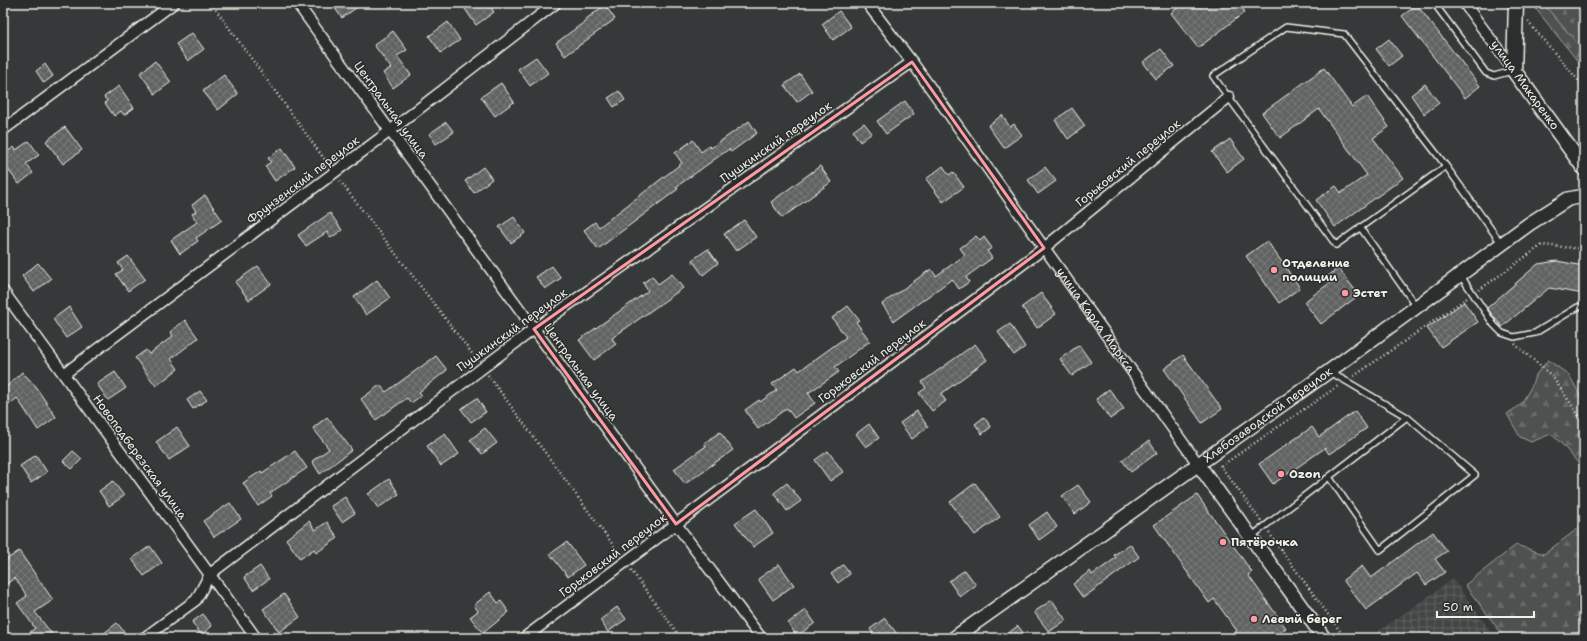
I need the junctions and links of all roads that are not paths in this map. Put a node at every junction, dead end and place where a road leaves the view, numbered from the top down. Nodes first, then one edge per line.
1 (174, 3) edge
2 (297, 3) edge
3 (556, 3) edge
4 (867, 3) edge
5 (1434, 3) edge
6 (1464, 3) edge
7 (1516, 3) edge
8 (912, 62) junction
9 (1514, 71) junction
10 (1229, 97) junction
11 (3, 130) edge
12 (390, 131) junction
13 (1446, 166) junction
14 (1584, 168) edge
15 (1584, 196) edge
16 (1360, 228) junction
17 (1502, 243) junction
18 (1044, 248) junction
19 (1460, 274) junction
20 (3, 291) edge
21 (1416, 306) junction
22 (1584, 306) edge
23 (534, 329) junction
24 (1328, 372) junction
25 (64, 374) junction
26 (1408, 417) junction
27 (1198, 464) junction
28 (1329, 477) junction
29 (676, 524) junction
30 (1251, 537) junction
31 (210, 574) junction
32 (1320, 636) edge
33 (144, 638) edge
34 (256, 638) edge
35 (524, 638) edge
36 (761, 638) edge
37 (954, 638) edge

1 - 11 street
2 - 12 street, Центральная улица
3 - 12 street, Фрунзенский переулок
4 - 8 street, улица Карла Маркса
5 - 9 lane
6 - 9 street, улица Макаренко
7 - 9 main road
8 - 18 street, улица Карла Маркса
8 - 23 street, Пушкинский переулок
9 - 14 main road, улица Макаренко
10 - 13 lane
10 - 16 lane
10 - 18 street, Горьковский переулок
12 - 23 street, Центральная улица
12 - 25 street, Фрунзенский переулок
13 - 16 lane
13 - 17 lane
15 - 17 street, Хлебозаводской переулок
16 - 21 lane
17 - 19 street, Хлебозаводской переулок
18 - 27 street, улица Карла Маркса
18 - 29 street, Горьковский переулок
19 - 21 street, Хлебозаводской переулок
19 - 22 lane
20 - 25 street, Новоподберезская улица
21 - 24 street, Хлебозаводской переулок
23 - 29 street, Центральная улица
23 - 31 street, Пушкинский переулок
24 - 26 lane
24 - 27 street, Хлебозаводской переулок
25 - 31 street, Новоподберезская улица
26 - 28 lane
26 - 28 lane
27 - 30 street, улица Карла Маркса
27 - 37 street, Хлебозаводской переулок
28 - 30 lane
29 - 35 street, Горьковский переулок
29 - 36 street, Центральная улица
30 - 32 street, улица Карла Маркса
31 - 33 street, Пушкинский переулок
31 - 34 street, Новоподберезская улица

